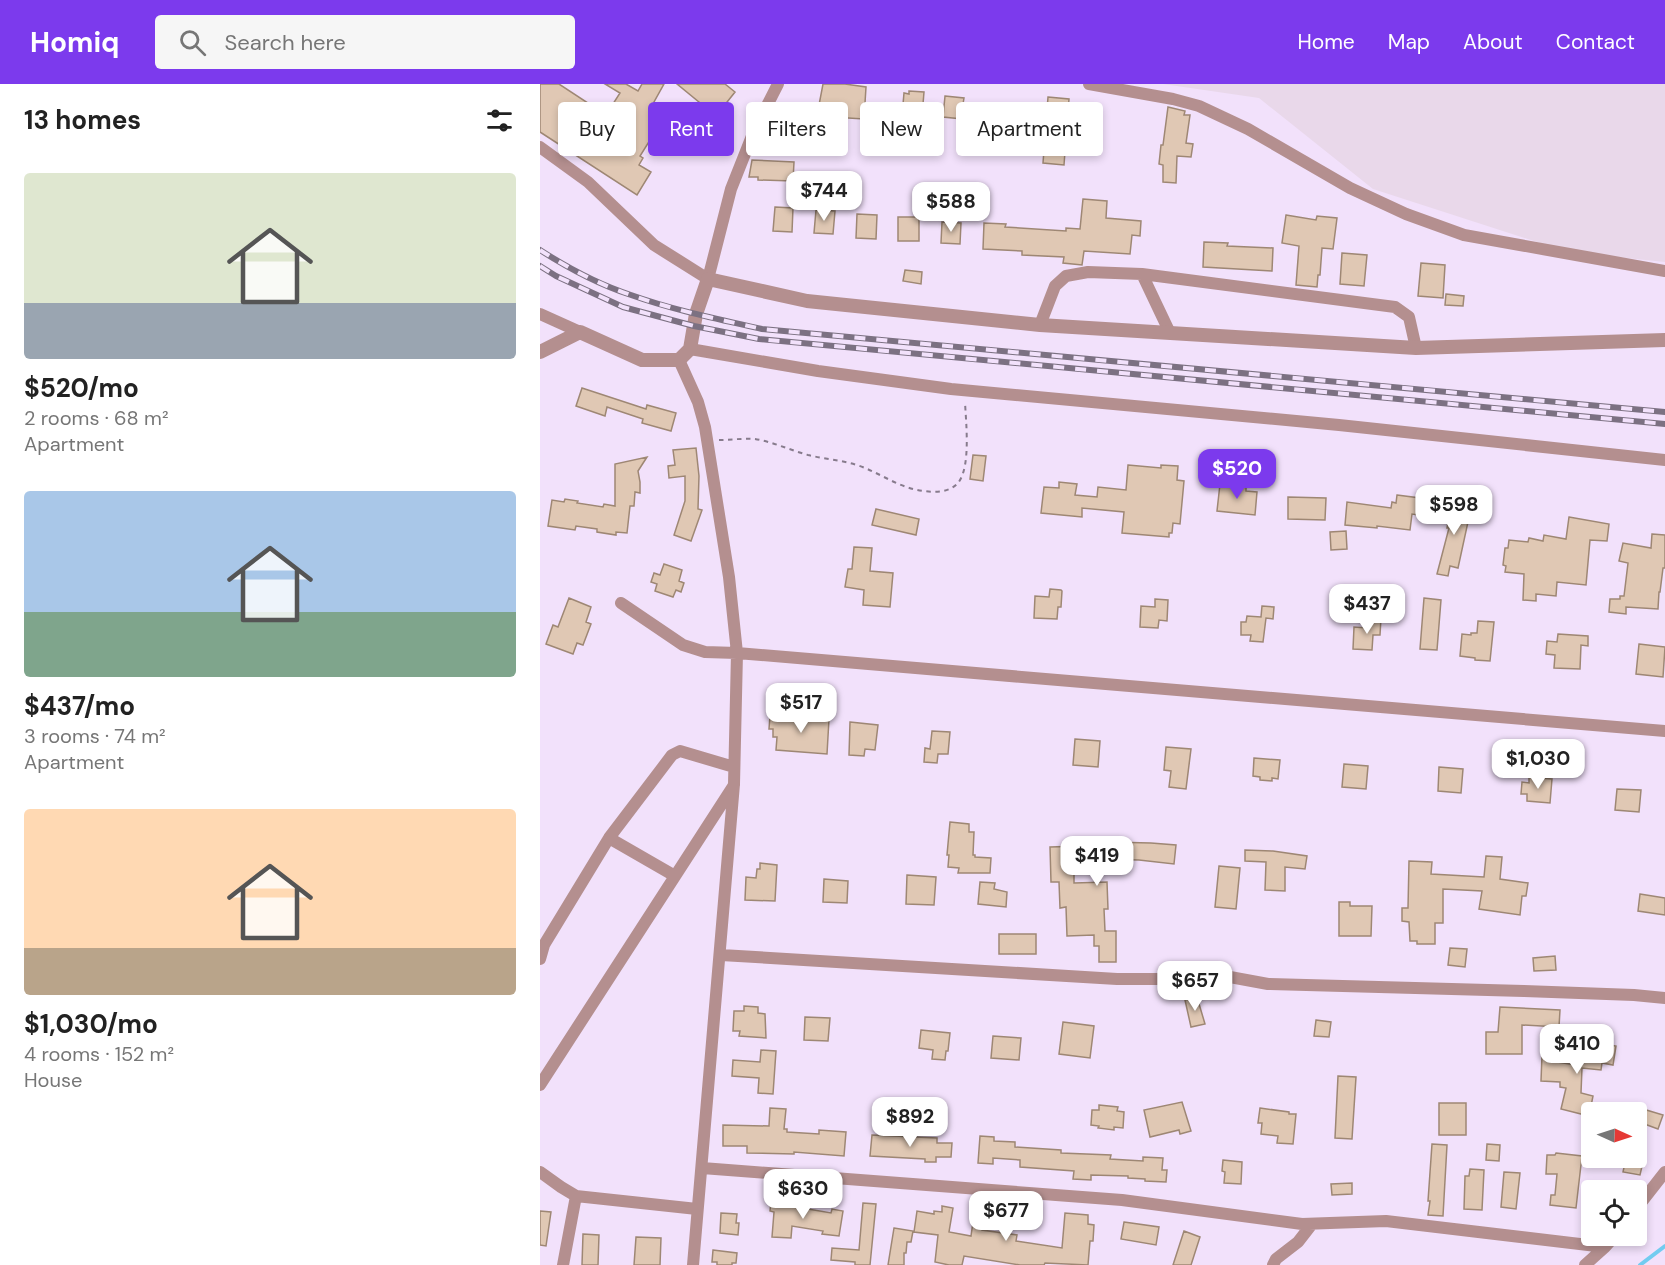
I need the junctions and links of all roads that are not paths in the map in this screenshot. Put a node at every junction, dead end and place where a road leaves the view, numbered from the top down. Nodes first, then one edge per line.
1 (778, 84) edge
2 (1089, 84) edge
3 (540, 147) edge
4 (1665, 271) edge
5 (1142, 274) junction
6 (708, 279) junction
7 (540, 314) edge
8 (1040, 325) junction
9 (580, 332) junction
10 (1170, 333) junction
11 (1665, 340) edge
12 (1416, 348) junction
13 (690, 349) junction
14 (540, 352) edge
15 (679, 360) junction
16 (1665, 460) edge
17 (621, 603) dead end
18 (737, 653) junction
19 (1665, 731) edge
20 (734, 767) junction
21 (734, 784) junction
22 (609, 838) junction
23 (675, 876) junction
24 (542, 944) edge
25 (721, 955) junction
26 (540, 959) edge
27 (1665, 998) edge
28 (540, 1085) edge
29 (702, 1168) junction
30 (540, 1172) edge
31 (1665, 1172) edge
32 (1647, 1195) edge
33 (576, 1196) junction
34 (697, 1209) junction
35 (1312, 1224) junction
36 (1605, 1247) joint
37 (563, 1265) edge
38 (693, 1265) edge
39 (1272, 1265) edge
40 (1584, 1265) edge

1 - 6 street
2 - 4 street
3 - 6 street
5 - 8 street
5 - 10 street
5 - 12 street
6 - 8 street
6 - 13 street
7 - 9 street
8 - 10 street
9 - 14 street
9 - 15 street
10 - 12 street
11 - 12 street
13 - 15 street
13 - 16 street
15 - 18 street
17 - 18 street
18 - 19 street
18 - 20 street
20 - 21 street
20 - 22 street
21 - 23 street
21 - 25 street
22 - 23 street
22 - 24 street
23 - 28 street
24 - 26 street
25 - 27 street
25 - 29 street
29 - 34 street
29 - 35 street
30 - 33 street
31 - 32 street
33 - 34 street
33 - 37 street
34 - 38 street
35 - 36 street
35 - 39 street
36 - 40 street

